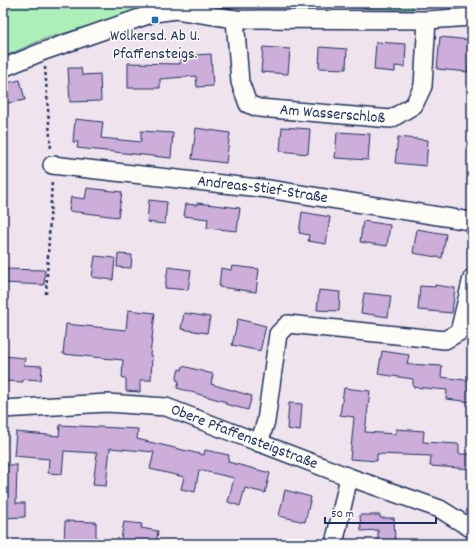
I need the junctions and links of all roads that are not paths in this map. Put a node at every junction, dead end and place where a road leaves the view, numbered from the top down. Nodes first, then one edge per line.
1 (173, 6) edge
2 (472, 17) edge
3 (235, 19) junction
4 (426, 20) junction
5 (3, 68) edge
6 (52, 165) road end
7 (472, 223) edge
8 (472, 278) edge
9 (3, 409) edge
10 (259, 443) junction
11 (349, 477) junction
12 (472, 529) edge
13 (334, 544) edge

1 - 3 street
1 - 5 street
2 - 4 street
3 - 4 street
3 - 4 street, Am Wasserschloß
6 - 7 street, Andreas-Stief-Straße
8 - 10 street
9 - 10 street, Obere Pfaffensteigstraße
10 - 11 street, Obere Pfaffensteigstraße
11 - 12 street, Obere Pfaffensteigstraße
11 - 13 street

